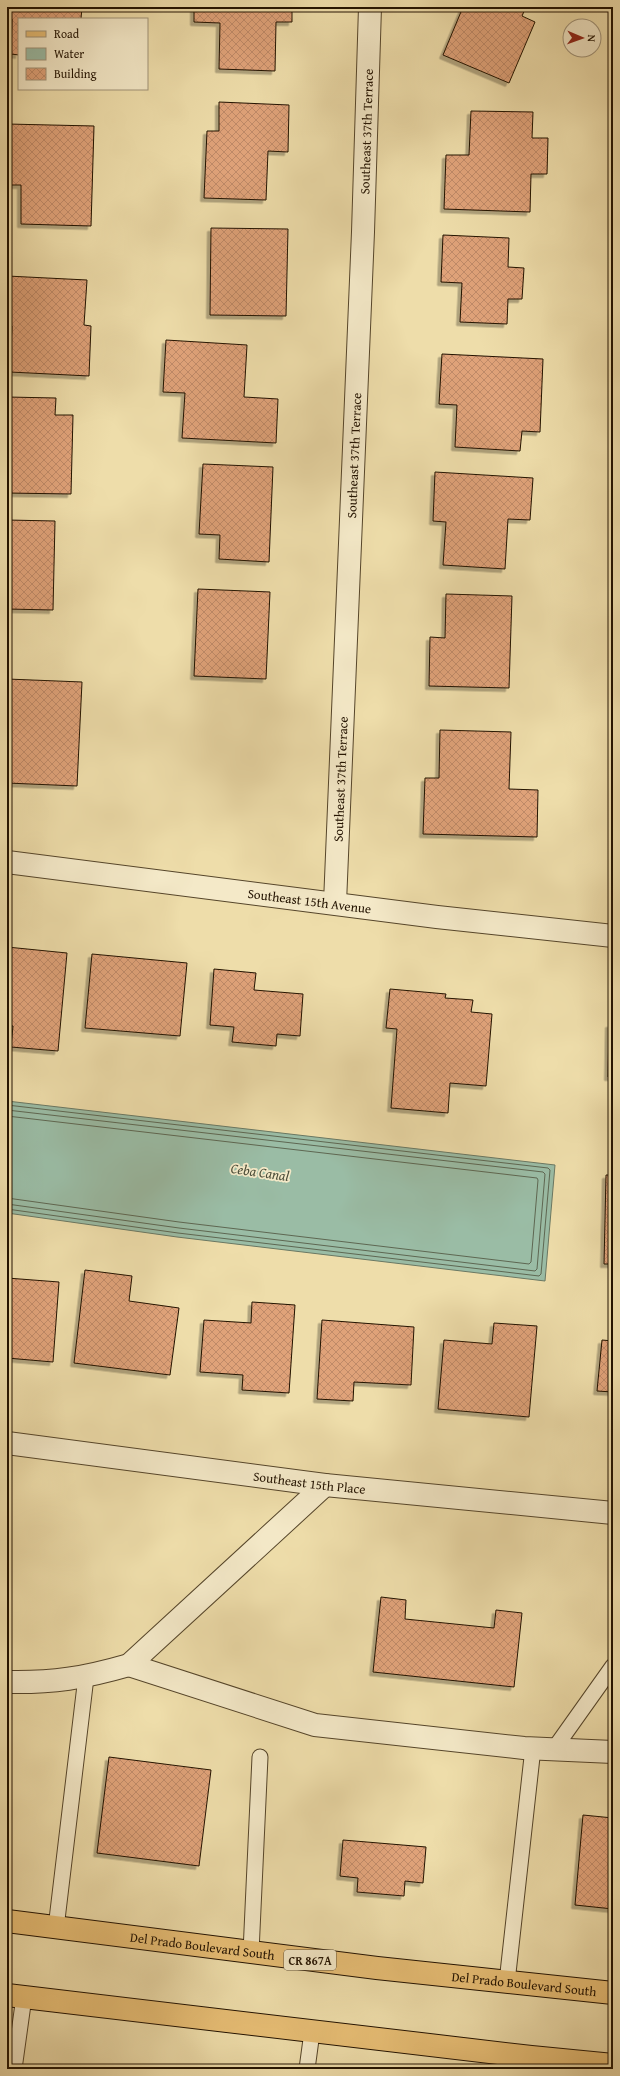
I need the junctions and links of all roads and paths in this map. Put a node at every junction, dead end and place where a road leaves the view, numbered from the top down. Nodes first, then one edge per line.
1 (370, 7) edge
2 (7, 862) edge
3 (335, 903) junction
4 (613, 936) edge
5 (7, 1443) edge
6 (326, 1484) junction
7 (613, 1513) edge
8 (129, 1665) junction
9 (613, 1666) edge
10 (86, 1677) junction
11 (7, 1682) edge
12 (533, 1748) junction
13 (554, 1749) junction
14 (613, 1752) edge
15 (260, 1756) dead end
16 (7, 1921) edge
17 (56, 1928) junction
18 (251, 1952) junction
19 (508, 1982) junction
20 (613, 1993) edge
21 (16, 1996) edge
22 (312, 2032) junction
23 (530, 2063) edge
24 (613, 2065) edge
25 (14, 2069) edge
26 (307, 2069) edge

1 - 3 street, Southeast 37th Terrace
2 - 3 street, Southeast 15th Avenue
3 - 4 street, Southeast 15th Avenue
5 - 6 street, Southeast 15th Place
6 - 7 street, Southeast 15th Place
6 - 8 street
8 - 10 street
8 - 12 street
9 - 13 lane
10 - 11 street
10 - 17 lane
12 - 13 street
12 - 19 lane
13 - 14 street
15 - 18 lane
16 - 17 main road, Del Prado Boulevard South / CR 867A
17 - 18 main road, Del Prado Boulevard South / CR 867A
18 - 19 main road, Del Prado Boulevard South / CR 867A
19 - 20 main road, Del Prado Boulevard South / CR 867A
21 - 22 main road
21 - 25 lane
22 - 23 main road
22 - 26 lane
23 - 24 main road

